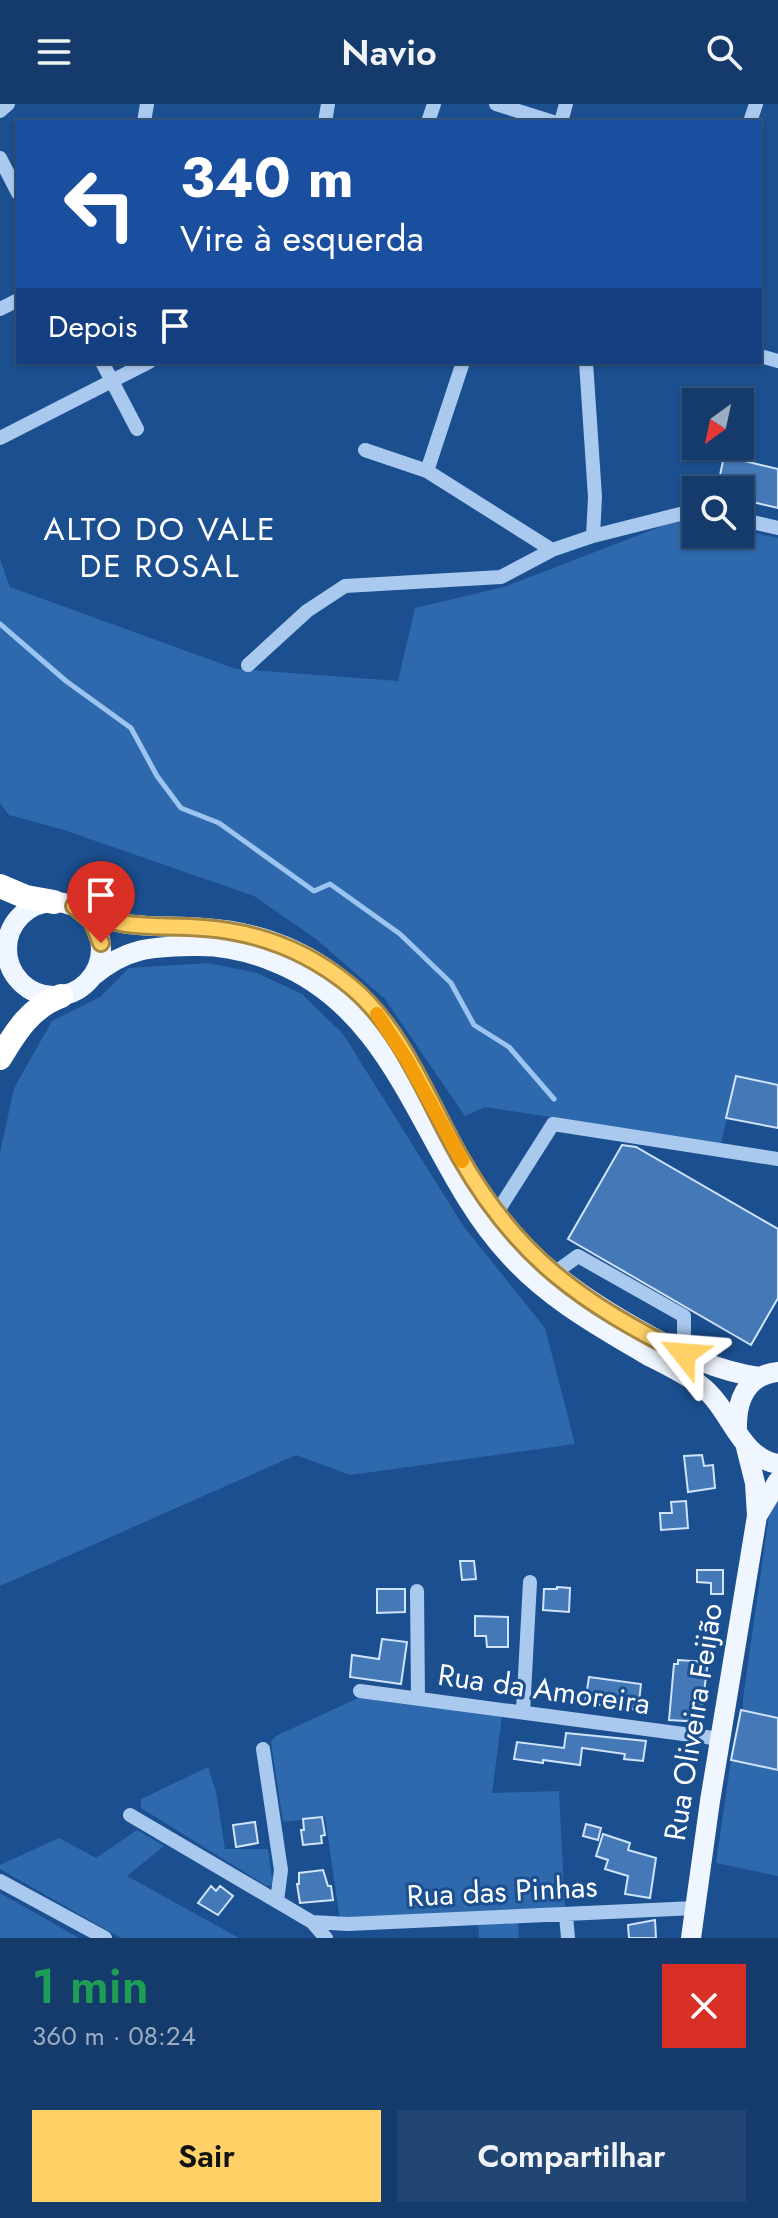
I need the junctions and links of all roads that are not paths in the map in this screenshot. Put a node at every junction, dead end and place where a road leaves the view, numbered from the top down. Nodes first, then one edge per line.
1 (8, 104) edge
2 (496, 104) edge
3 (0, 111) edge
4 (547, 120) edge
5 (0, 158) edge
6 (16, 189) edge
7 (103, 364) edge
8 (145, 364) edge
9 (462, 364) edge
10 (586, 364) edge
11 (112, 382) junction
12 (137, 429) dead end
13 (0, 438) edge
14 (365, 450) dead end
15 (427, 471) junction
16 (682, 514) edge
17 (754, 522) edge
18 (778, 528) edge
19 (593, 536) junction
20 (552, 550) junction
21 (248, 665) dead end
22 (0, 886) edge
23 (64, 904) junction
24 (6, 933) edge
25 (93, 976) junction
26 (0, 978) edge
27 (29, 989) junction
28 (61, 996) junction
29 (0, 1058) edge
30 (778, 1159) edge
31 (494, 1212) junction
32 (553, 1274) junction
33 (684, 1354) junction
34 (771, 1372) edge
35 (742, 1439) junction
36 (778, 1464) edge
37 (778, 1481) edge
38 (757, 1516) junction
39 (530, 1582) dead end
40 (417, 1591) dead end
41 (360, 1691) dead end
42 (418, 1698) junction
43 (523, 1712) junction
44 (721, 1739) junction
45 (263, 1749) dead end
46 (130, 1815) dead end
47 (0, 1881) edge
48 (277, 1901) junction
49 (695, 1908) junction
50 (566, 1915) junction
51 (312, 1922) junction
52 (349, 1931) edge
53 (105, 1938) edge
54 (326, 1938) edge
55 (568, 1938) edge
56 (691, 1938) edge

1 - 3 street
2 - 4 street
5 - 6 street
7 - 11 street
8 - 11 street
9 - 15 street
10 - 19 street
11 - 12 street
11 - 13 street
14 - 15 street
15 - 20 street
16 - 19 street
17 - 18 street
19 - 20 street
20 - 21 street
22 - 23 highway
23 - 24 main road
23 - 25 main road
23 - 31 main road
24 - 27 main road
25 - 28 main road
25 - 35 main road
26 - 27 main road
27 - 28 main road
28 - 29 highway
30 - 31 street
31 - 32 main road
32 - 33 main road
32 - 33 street
33 - 34 main road
34 - 35 main road
35 - 36 main road
35 - 38 main road, Rua Oliveira Feijão
37 - 38 main road, Rua Oliveira Feijão
38 - 44 main road, Rua Oliveira Feijão
39 - 43 street
40 - 42 street
41 - 42 street, Rua da Amoreira
42 - 43 street, Rua da Amoreira
43 - 44 street, Rua da Amoreira
44 - 49 main road, Rua Oliveira Feijão
45 - 48 street
46 - 48 street
47 - 53 street
48 - 51 street
49 - 50 street, Rua das Pinhas
49 - 56 main road, Rua Oliveira Feijão
50 - 52 street, Rua das Pinhas
50 - 55 street
51 - 52 street, Rua das Pinhas
51 - 54 street

